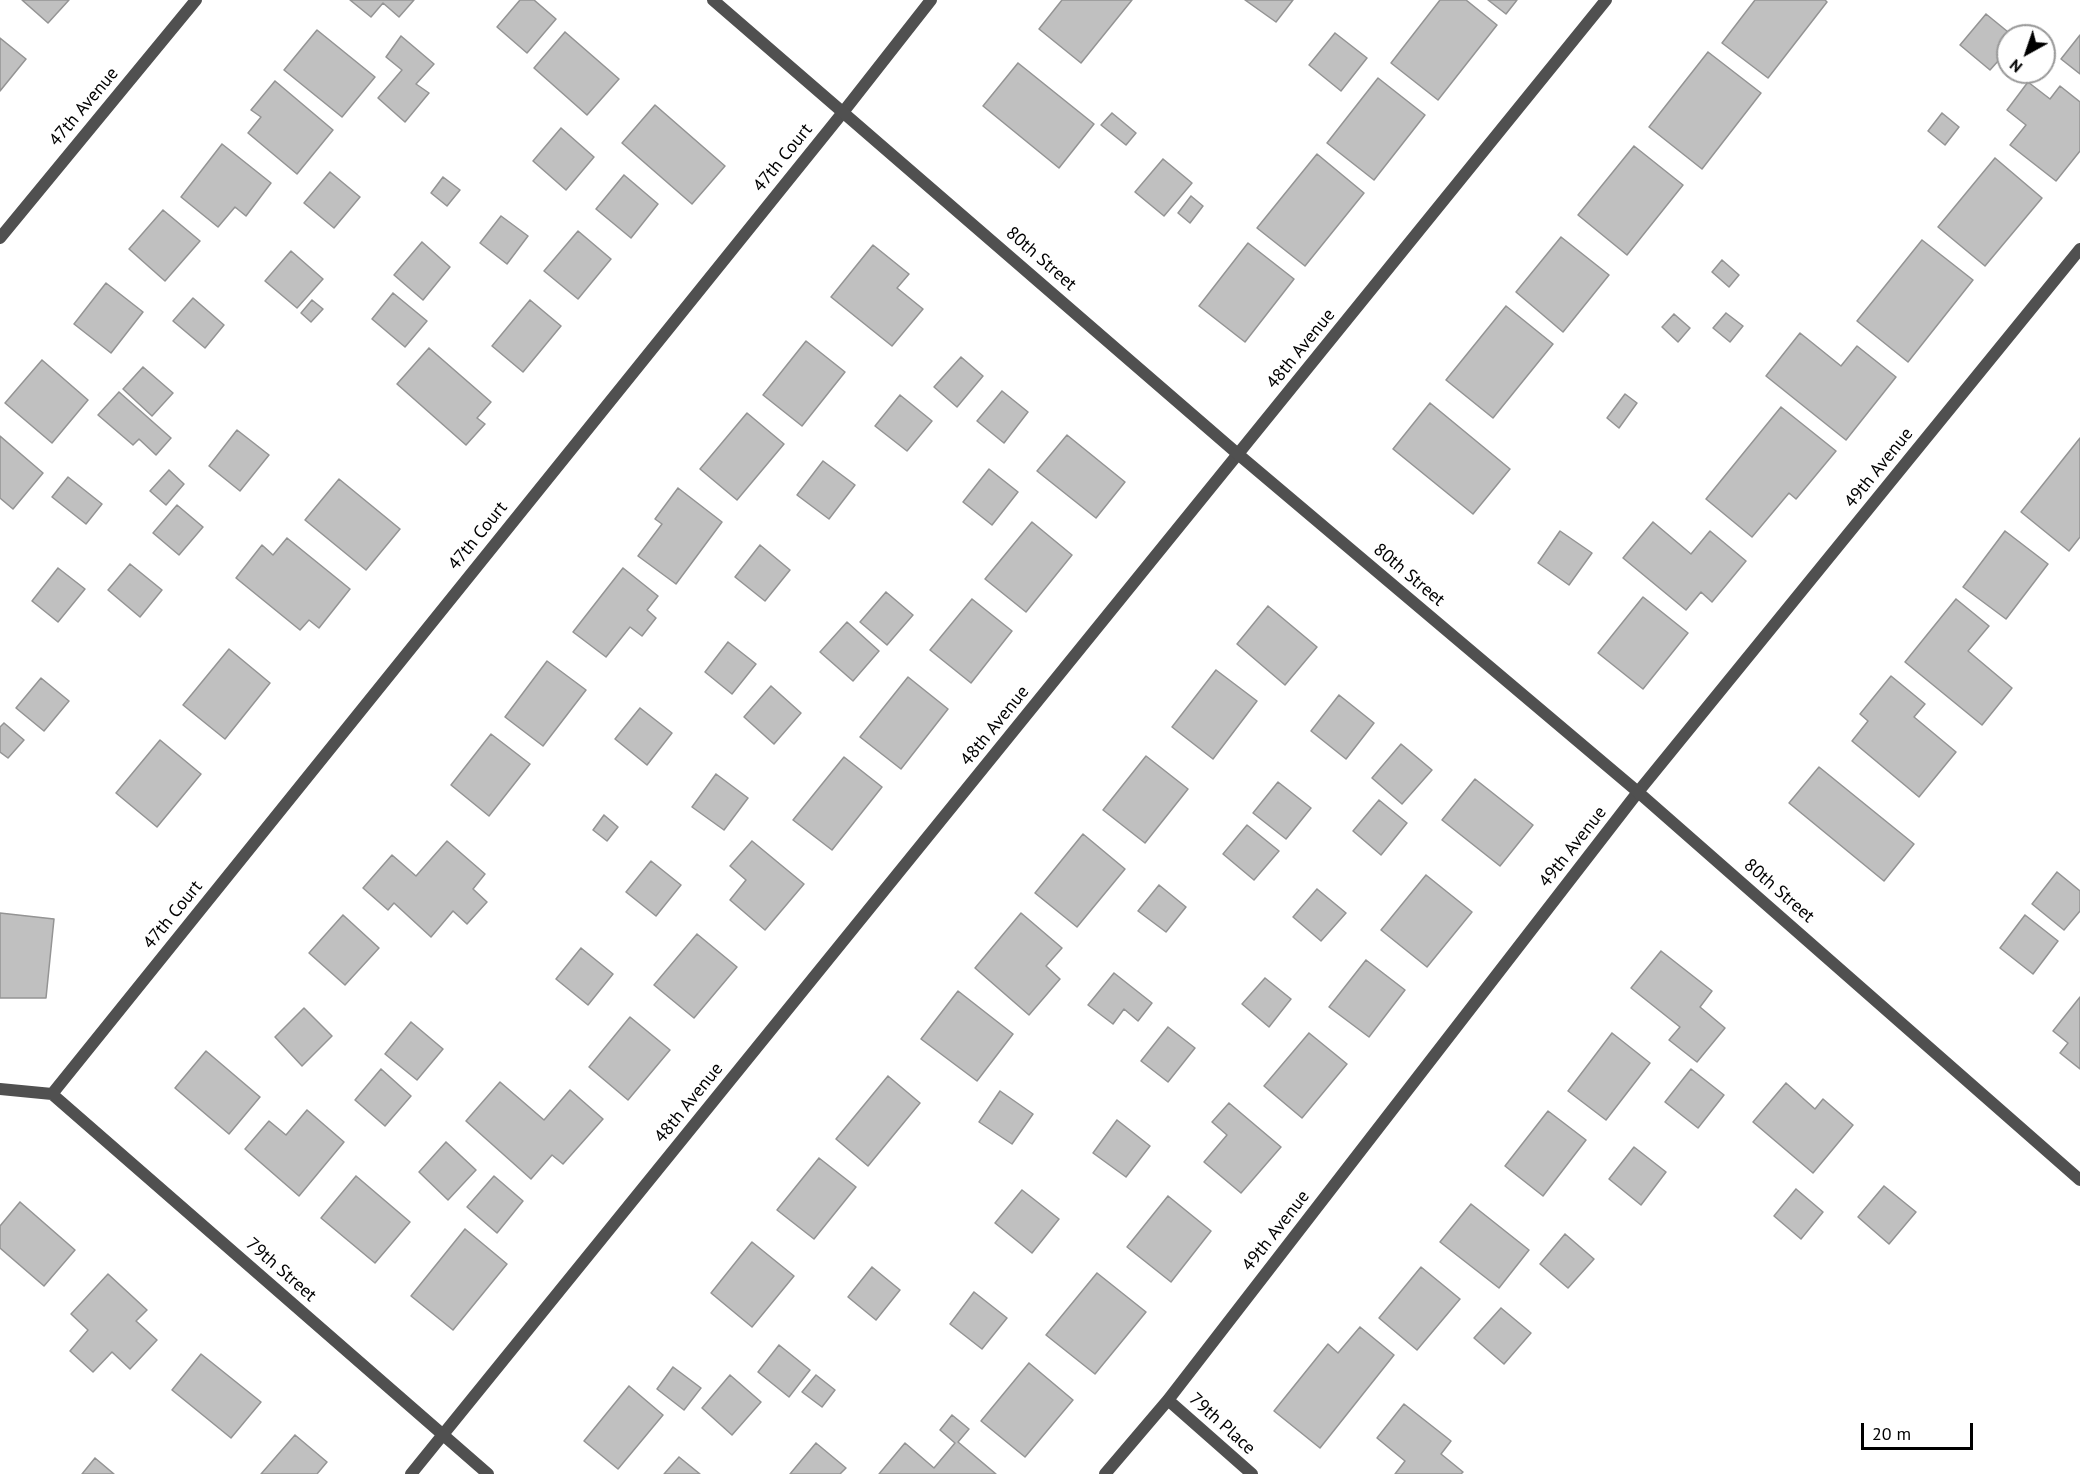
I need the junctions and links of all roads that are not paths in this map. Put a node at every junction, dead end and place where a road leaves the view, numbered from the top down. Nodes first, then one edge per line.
1 (196, 0) edge
2 (713, 0) edge
3 (931, 0) edge
4 (1606, 0) edge
5 (844, 111) junction
6 (0, 238) edge
7 (2080, 249) edge
8 (1239, 455) junction
9 (1638, 792) junction
10 (0, 1089) edge
11 (52, 1094) junction
12 (2080, 1180) edge
13 (1168, 1400) junction
14 (443, 1435) junction
15 (411, 1474) edge
16 (488, 1474) edge
17 (1105, 1474) edge
18 (1252, 1474) edge

1 - 6 street, 47th Avenue
2 - 5 street, 80th Street
3 - 5 street, 47th Court
4 - 8 street, 48th Avenue
5 - 8 street, 80th Street
5 - 11 street, 47th Court
7 - 9 street, 49th Avenue
8 - 9 street, 80th Street
8 - 14 street, 48th Avenue
9 - 12 street, 80th Street
9 - 13 street, 49th Avenue
10 - 11 street
11 - 14 street, 79th Street
13 - 17 street, 49th Avenue
13 - 18 street, 79th Place
14 - 15 street, 48th Avenue
14 - 16 street, 79th Street

